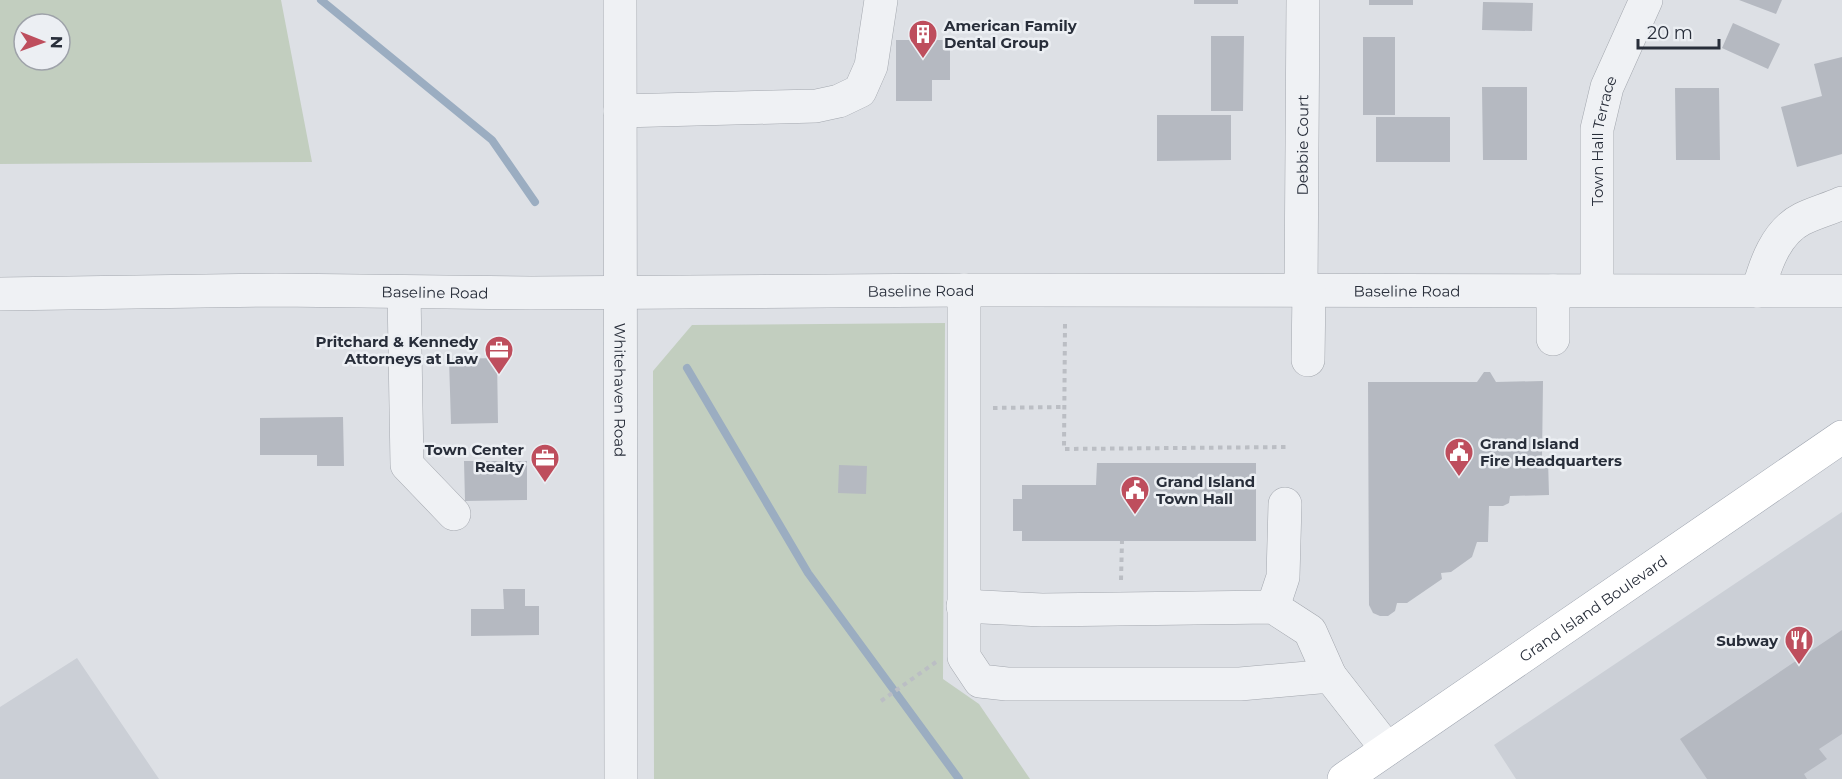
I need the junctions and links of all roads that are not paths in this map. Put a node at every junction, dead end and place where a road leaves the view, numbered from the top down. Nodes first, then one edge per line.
1 (620, 0) edge
2 (880, 0) edge
3 (1303, 0) edge
4 (1646, 0) edge
5 (620, 111) junction
6 (1842, 203) edge
7 (964, 290) junction
8 (1597, 290) junction
9 (621, 291) junction
10 (1305, 291) junction
11 (1553, 291) junction
12 (1758, 291) junction
13 (1842, 291) edge
14 (404, 292) junction
15 (0, 294) edge
16 (1553, 339) dead end
17 (1308, 360) dead end
18 (1842, 437) edge
19 (1285, 504) dead end
20 (454, 514) dead end
21 (963, 606) junction
22 (1273, 607) junction
23 (1330, 676) junction
24 (1387, 749) junction
25 (621, 779) edge
26 (1344, 779) edge

1 - 5 street, Whitehaven Road
2 - 5 street
3 - 10 street, Debbie Court
4 - 8 street, Town Hall Terrace
5 - 9 street, Whitehaven Road
6 - 12 street
7 - 9 street, Baseline Road
7 - 10 street, Baseline Road
7 - 21 street
8 - 11 street, Baseline Road
8 - 12 street, Baseline Road
9 - 14 street, Baseline Road
9 - 25 street, Whitehaven Road
10 - 11 street, Baseline Road
10 - 17 street, Debbie Court
11 - 16 street
12 - 13 street, Baseline Road
14 - 15 street, Baseline Road
14 - 20 street
18 - 24 main road, Grand Island Boulevard
19 - 22 street
21 - 22 street
21 - 23 street
22 - 23 street
23 - 24 street
24 - 26 main road, Grand Island Boulevard

